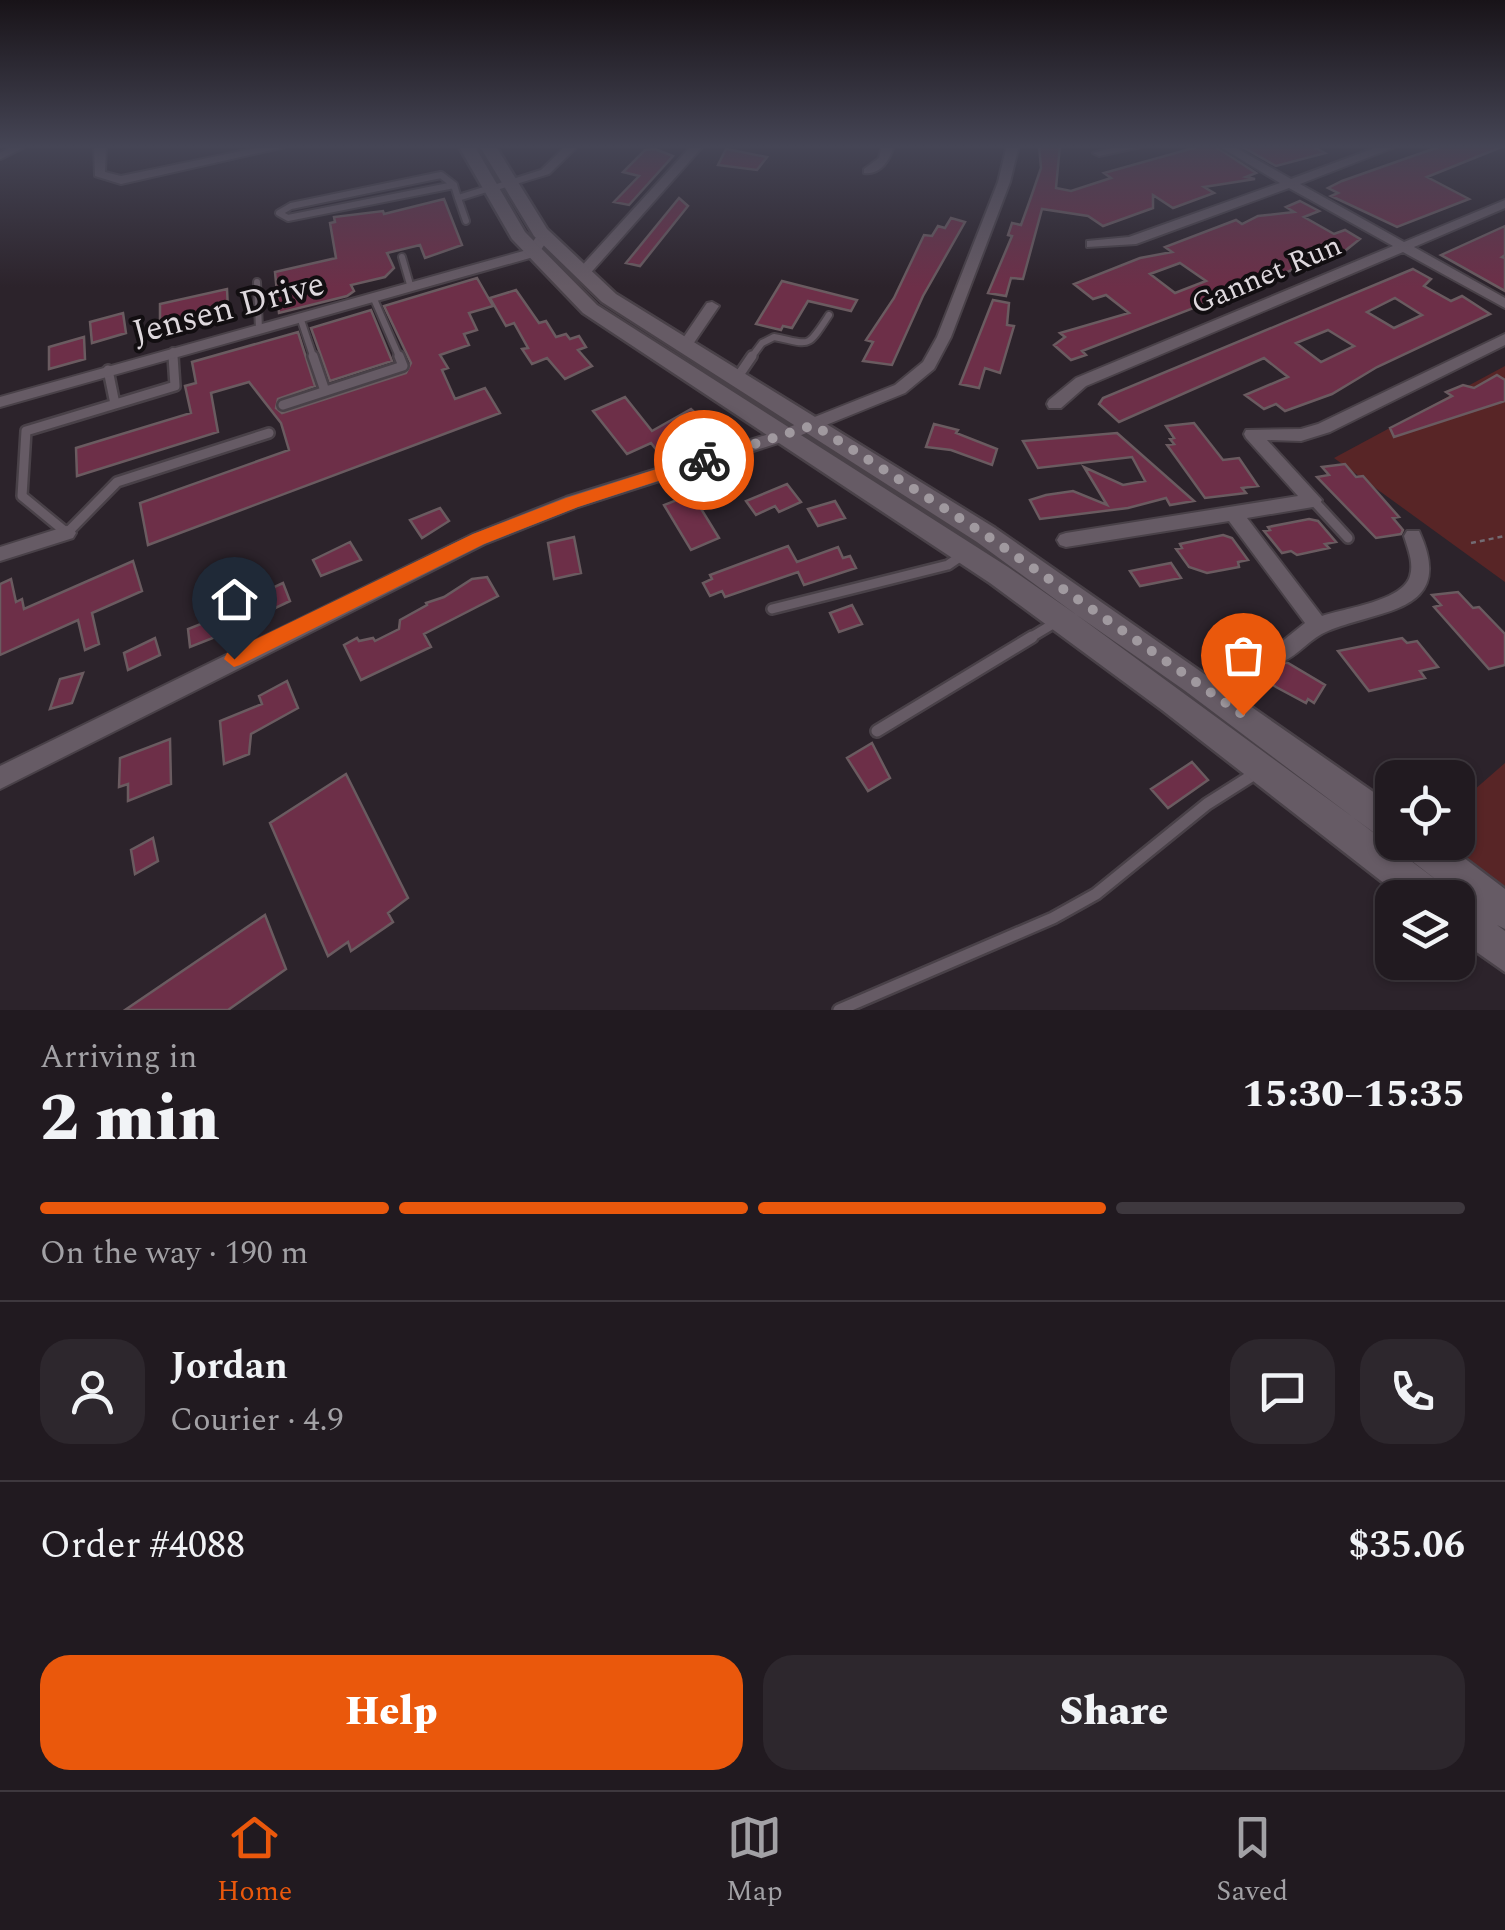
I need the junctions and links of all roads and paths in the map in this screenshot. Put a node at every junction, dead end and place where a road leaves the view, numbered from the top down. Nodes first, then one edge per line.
1 (358, 192) edge
2 (418, 192) edge
3 (456, 192) edge
4 (479, 192) edge
5 (504, 192) edge
6 (657, 192) edge
7 (1000, 192) edge
8 (1265, 192) edge
9 (1306, 192) edge
10 (458, 198) junction
11 (1505, 204) edge
12 (466, 221) dead end
13 (533, 243) junction
14 (1092, 244) dead end
15 (1403, 247) junction
16 (402, 257) dead end
17 (582, 274) junction
18 (257, 282) dead end
19 (411, 288) junction
20 (374, 298) junction
21 (1505, 304) edge
22 (712, 306) dead end
23 (829, 315) dead end
24 (301, 320) junction
25 (260, 329) junction
26 (1505, 339) edge
27 (684, 347) junction
28 (173, 352) junction
29 (108, 370) junction
30 (737, 378) junction
31 (325, 391) junction
32 (0, 402) edge
33 (115, 404) junction
34 (1055, 404) dead end
35 (283, 405) dead end
36 (814, 425) junction
37 (268, 432) dead end
38 (788, 434) junction
39 (1313, 500) junction
40 (1233, 513) junction
41 (67, 533) junction
42 (1413, 536) dead end
43 (1505, 536) edge
44 (1348, 538) dead end
45 (1066, 540) dead end
46 (1470, 542) dead end
47 (966, 553) junction
48 (0, 554) edge
49 (772, 608) dead end
50 (1061, 619) junction
51 (1318, 625) junction
52 (1282, 653) dead end
53 (878, 731) dead end
54 (1262, 768) junction
55 (0, 778) edge
56 (1375, 814) edge
57 (1438, 860) edge
58 (1408, 880) edge
59 (1505, 911) edge
60 (1475, 930) edge
61 (1505, 954) edge
62 (839, 1010) edge

1 - 2 lane
3 - 10 lane
4 - 10 lane
5 - 13 main road
6 - 17 street
7 - 36 street
8 - 14 street
9 - 15 street
10 - 12 lane
11 - 15 street, Gannet Run
13 - 17 main road
13 - 19 street, Jensen Drive
13 - 38 main road
15 - 21 street
15 - 34 street, Gannet Run
16 - 19 lane
17 - 27 main road
18 - 25 lane
19 - 20 street, Jensen Drive
20 - 24 street, Jensen Drive
20 - 31 lane
22 - 27 street
23 - 30 lane
24 - 25 street, Jensen Drive
24 - 31 lane
25 - 28 street, Jensen Drive
26 - 39 street
27 - 30 main road
28 - 29 street, Jensen Drive
28 - 33 lane
29 - 32 street, Jensen Drive
29 - 33 lane
30 - 36 main road
31 - 35 lane
33 - 41 lane
36 - 38 street
36 - 56 main road
37 - 41 lane
38 - 47 main road
38 - 55 street
39 - 40 street
39 - 44 lane
40 - 45 street
40 - 51 street
41 - 48 street
42 - 51 street
43 - 46 path
47 - 49 lane
47 - 50 main road
50 - 53 lane
50 - 54 main road
51 - 52 street
54 - 58 main road
54 - 62 lane
57 - 59 main road
60 - 61 main road

